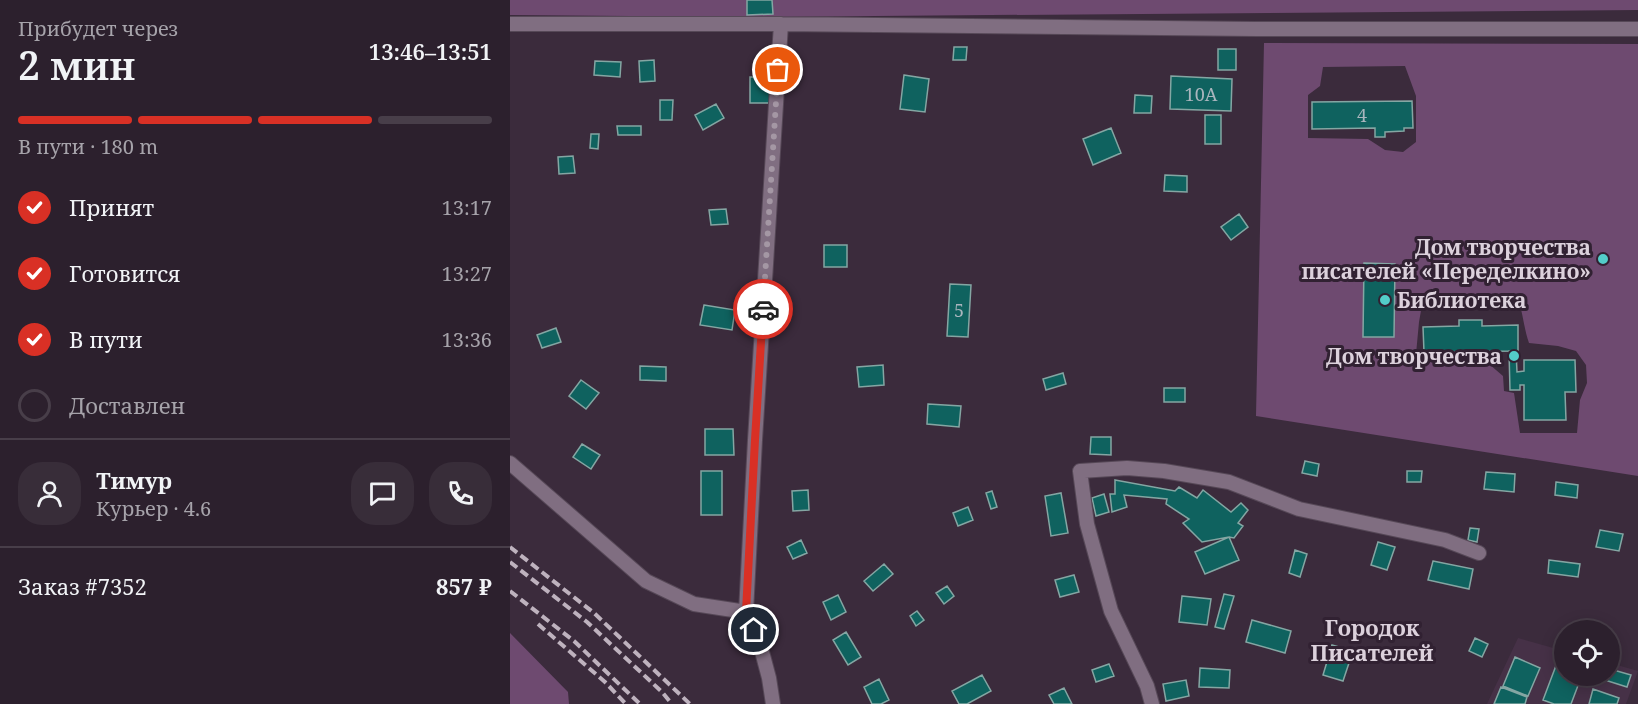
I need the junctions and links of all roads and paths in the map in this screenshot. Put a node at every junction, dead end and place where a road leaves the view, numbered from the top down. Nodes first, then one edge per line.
1 (510, 24) edge
2 (781, 24) junction
3 (1638, 29) edge
4 (510, 463) edge
5 (1479, 553) dead end
6 (746, 612) junction
7 (773, 704) edge
8 (1152, 704) edge

1 - 2 street
2 - 3 street
2 - 6 street
4 - 6 street
5 - 8 street
6 - 7 street

